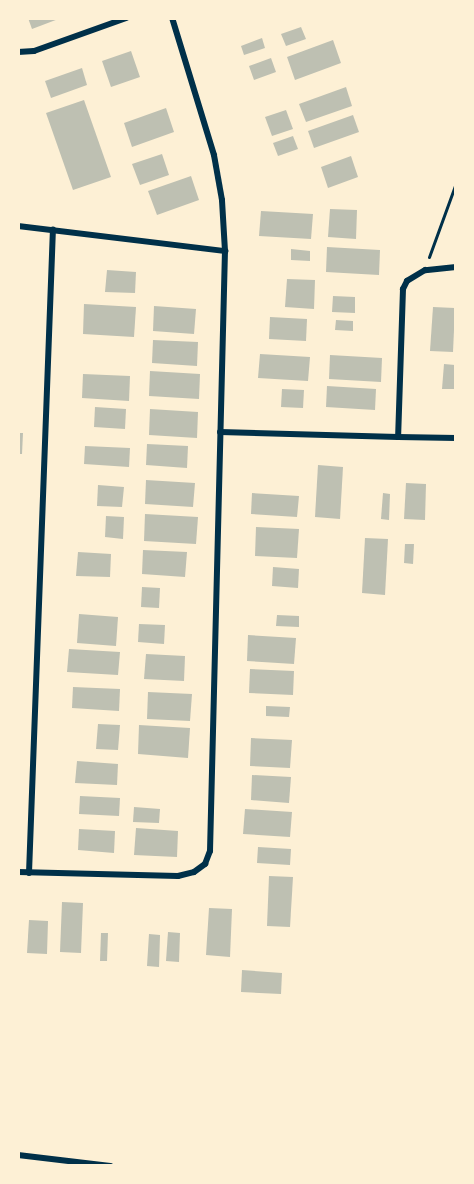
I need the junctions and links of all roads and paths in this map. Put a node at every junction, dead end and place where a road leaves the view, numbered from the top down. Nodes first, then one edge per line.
1 (126, 18) edge
2 (172, 18) edge
3 (18, 52) edge
4 (456, 183) edge
5 (18, 226) edge
6 (53, 229) junction
7 (225, 251) junction
8 (456, 267) edge
9 (425, 270) junction
10 (220, 432) junction
11 (398, 436) junction
12 (456, 438) edge
13 (18, 873) edge
14 (29, 873) junction
15 (18, 1155) edge
16 (110, 1166) edge

1 - 3 street
2 - 7 street
4 - 9 path
5 - 6 street
6 - 7 street
6 - 14 street
7 - 10 street
8 - 9 street
9 - 11 street
10 - 11 street
10 - 14 street
11 - 12 street
13 - 14 street
15 - 16 street

